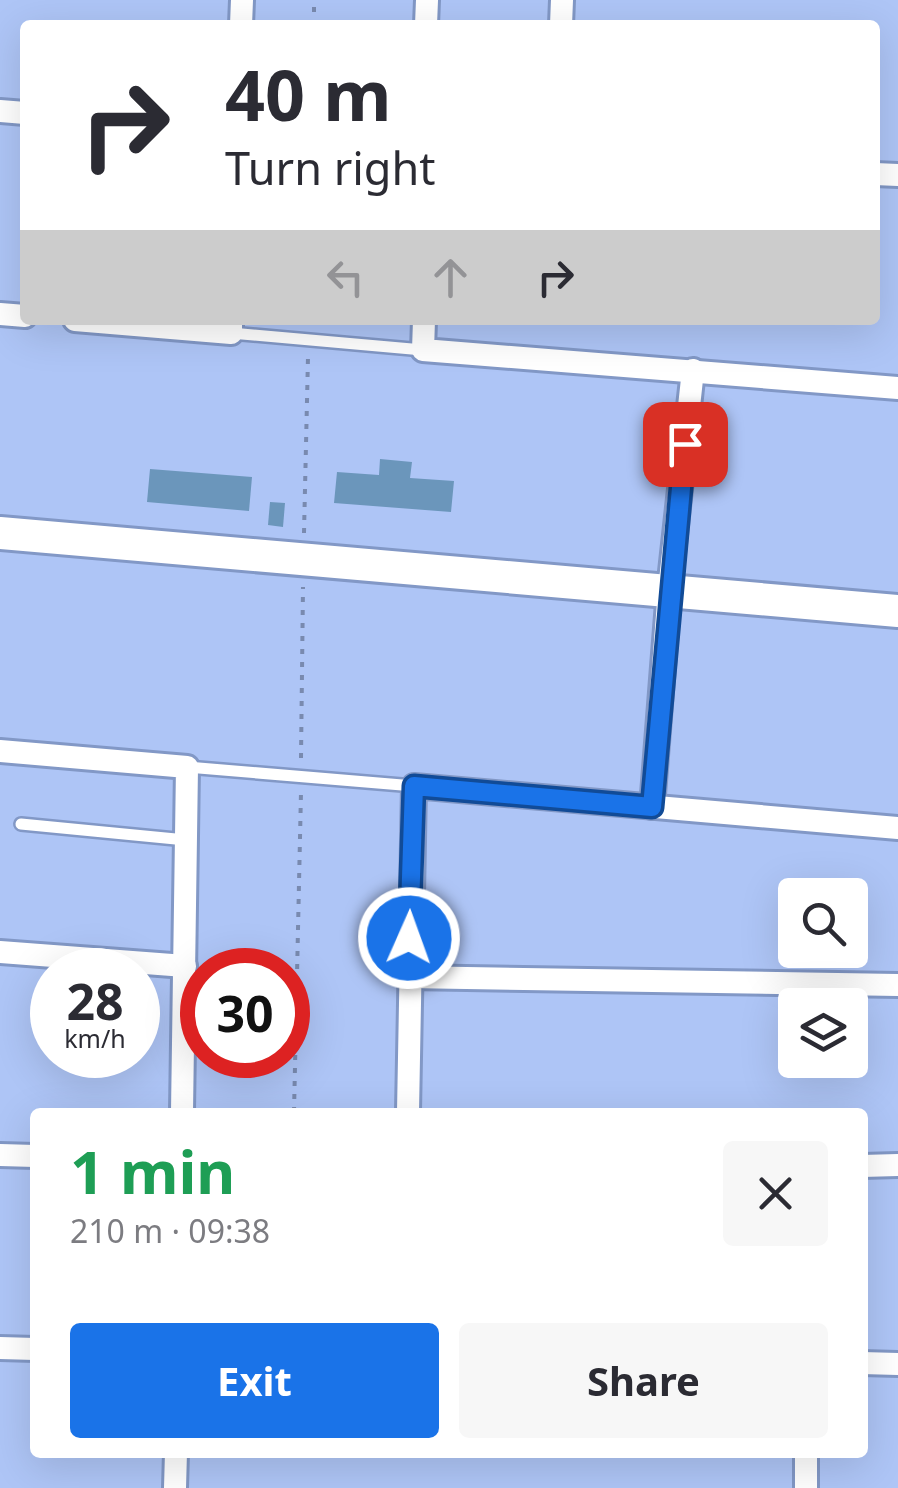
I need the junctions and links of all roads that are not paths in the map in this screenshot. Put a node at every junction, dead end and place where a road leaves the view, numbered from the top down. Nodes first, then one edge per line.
1 (205, 325) edge
2 (424, 325) edge
3 (231, 326) edge
4 (424, 350) junction
5 (693, 370) junction
6 (898, 388) edge
7 (0, 532) edge
8 (669, 590) junction
9 (898, 611) edge
10 (0, 751) edge
11 (186, 767) junction
12 (414, 786) junction
13 (652, 807) junction
14 (21, 824) dead end
15 (898, 828) edge
16 (186, 840) junction
17 (186, 948) edge
18 (0, 952) edge
19 (180, 966) edge
20 (408, 976) junction
21 (898, 985) edge
22 (183, 1078) edge
23 (182, 1108) edge
24 (408, 1108) edge
25 (0, 1155) edge
26 (30, 1156) edge
27 (898, 1165) edge
28 (868, 1166) edge
29 (0, 1348) edge
30 (30, 1349) edge
31 (868, 1363) edge
32 (898, 1364) edge
33 (176, 1458) edge
34 (806, 1458) edge
35 (176, 1488) edge
36 (806, 1488) edge

1 - 3 street
2 - 4 street
3 - 4 lane
4 - 5 street
5 - 6 street
5 - 8 street
7 - 8 street
8 - 9 street
8 - 13 street
10 - 11 street
11 - 12 lane
11 - 16 street
12 - 13 street
12 - 20 street
13 - 15 street
14 - 16 lane
16 - 17 street
18 - 19 street
20 - 21 street
20 - 24 street
22 - 23 street
25 - 26 street
27 - 28 street
29 - 30 street
31 - 32 street
33 - 35 street
34 - 36 street

